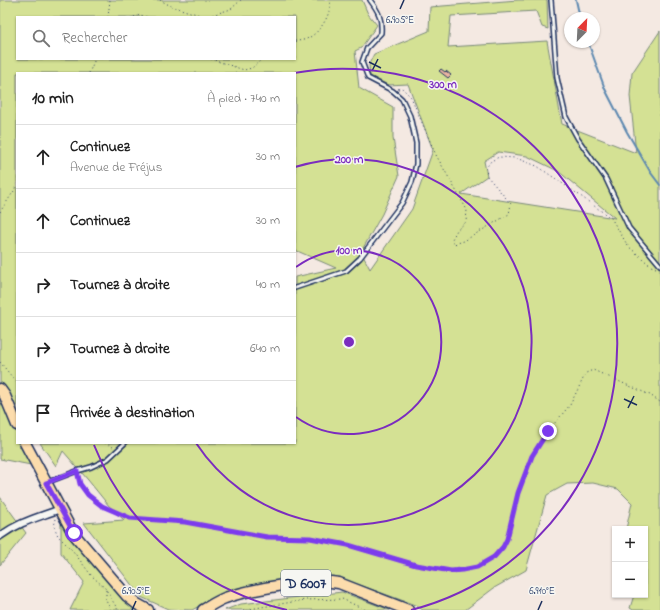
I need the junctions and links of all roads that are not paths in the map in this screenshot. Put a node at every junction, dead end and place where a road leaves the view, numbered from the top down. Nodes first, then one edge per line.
1 (370, 0) edge
2 (551, 0) edge
3 (660, 265) edge
4 (296, 288) edge
5 (0, 389) edge
6 (16, 423) edge
7 (26, 444) edge
8 (124, 444) edge
9 (46, 483) junction
10 (58, 510) junction
11 (0, 536) edge
12 (148, 610) edge
13 (203, 610) edge
14 (408, 610) edge

1 - 4 lane
2 - 3 lane
5 - 6 main road
7 - 9 main road
8 - 9 lane
9 - 10 main road
10 - 11 street
10 - 12 main road
13 - 14 main road, D 6007

